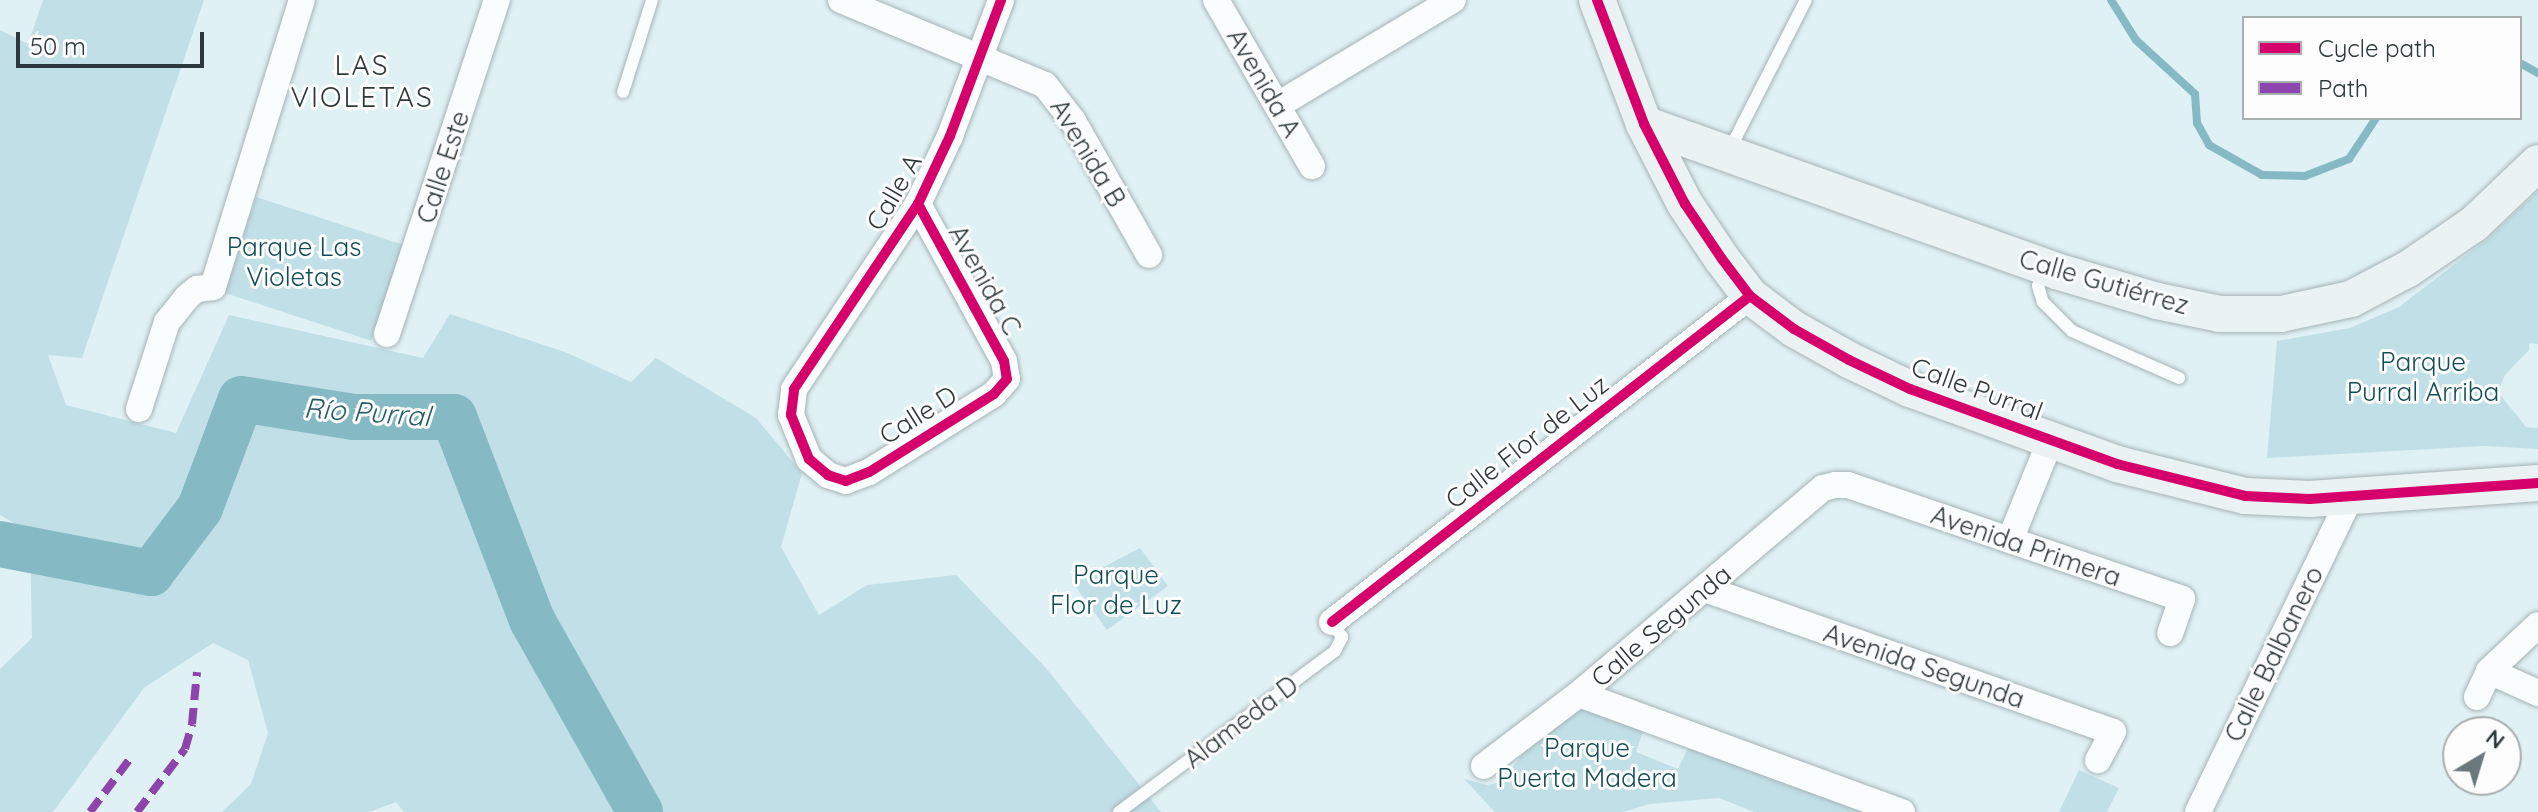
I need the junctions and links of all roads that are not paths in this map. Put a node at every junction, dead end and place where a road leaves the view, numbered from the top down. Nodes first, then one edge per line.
1 (302, 0) edge
2 (497, 0) edge
3 (652, 0) edge
4 (841, 0) edge
5 (1001, 0) edge
6 (1216, 0) edge
7 (1453, 0) edge
8 (1597, 0) edge
9 (1806, 0) edge
10 (981, 58) junction
11 (623, 92) dead end
12 (1278, 105) junction
13 (1644, 124) junction
14 (1728, 154) junction
15 (2538, 163) edge
16 (1312, 166) dead end
17 (918, 204) junction
18 (1149, 255) dead end
19 (2045, 266) junction
20 (1750, 296) junction
21 (387, 334) dead end
22 (2179, 378) dead end
23 (1007, 379) joint
24 (139, 409) dead end
25 (2051, 439) junction
26 (846, 481) joint
27 (2538, 483) edge
28 (1835, 485) joint
29 (2351, 496) junction
30 (2010, 540) junction
31 (1705, 589) junction
32 (1332, 622) joint
33 (2538, 625) edge
34 (2170, 633) dead end
35 (2489, 671) junction
36 (2538, 693) edge
37 (1579, 694) junction
38 (2477, 697) dead end
39 (2098, 760) dead end
40 (1484, 766) dead end
41 (1119, 812) edge
42 (1902, 812) edge
43 (2198, 812) edge

1 - 24 street
2 - 21 street, Calle Este
3 - 11 lane
4 - 10 street, Avenida B
5 - 10 street, Calle A
6 - 12 street, Avenida A
7 - 12 street
8 - 13 street, Calle Purral
9 - 14 lane
10 - 17 street, Calle A
10 - 18 street, Avenida B
12 - 16 street, Avenida A
13 - 14 street, Calle Gutiérrez
13 - 20 street, Calle Purral
14 - 19 street, Calle Gutiérrez
15 - 19 street, Calle Gutiérrez
17 - 23 street, Avenida C
17 - 26 street, Calle A
19 - 22 lane
20 - 25 street, Calle Purral
20 - 32 street, Calle Flor de Luz
23 - 26 street, Calle D
25 - 29 street, Calle Purral
25 - 30 street
27 - 29 street, Calle Purral
28 - 30 street, Avenida Primera
28 - 31 street, Calle Segunda
29 - 43 street, Calle Balbanero
30 - 34 street, Avenida Primera
31 - 37 street, Calle Segunda
31 - 39 street, Avenida Segunda
32 - 41 lane, Alameda D
33 - 35 street
35 - 36 street
35 - 38 street
37 - 40 street, Calle Segunda
37 - 42 street

